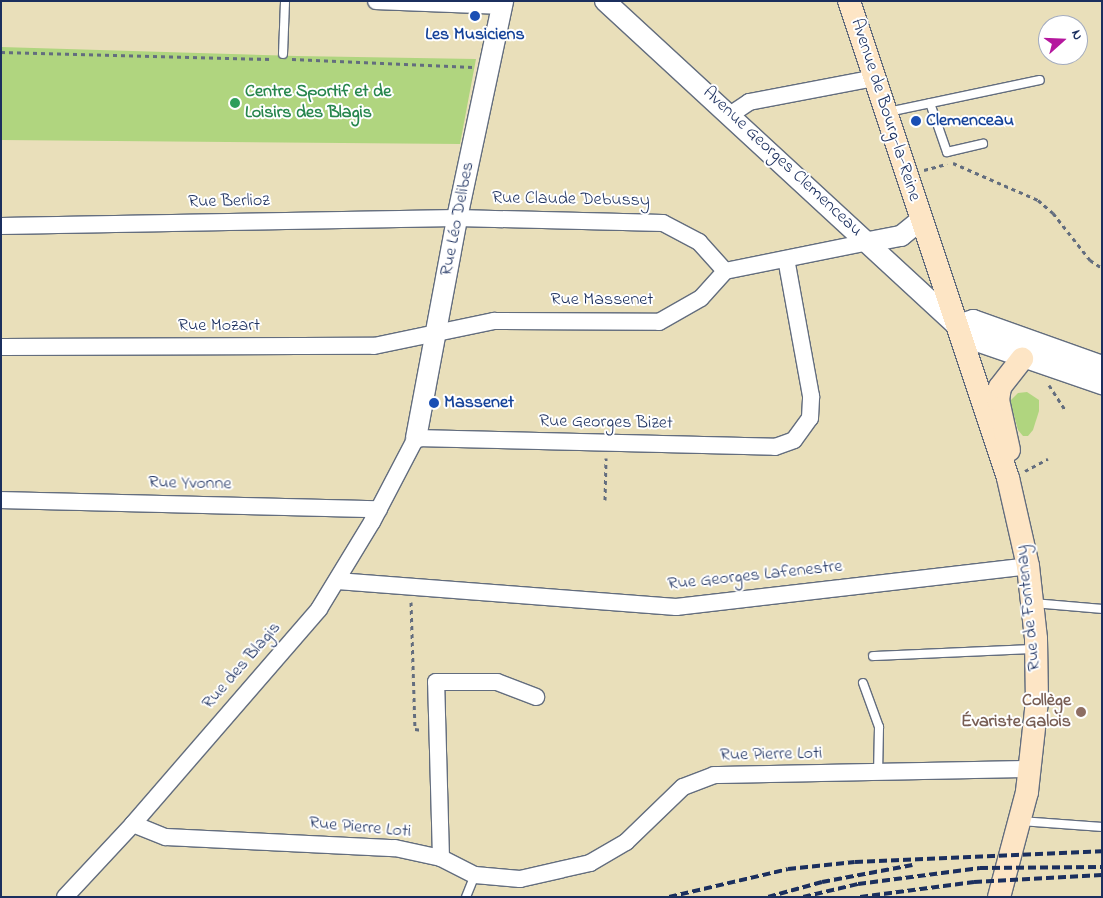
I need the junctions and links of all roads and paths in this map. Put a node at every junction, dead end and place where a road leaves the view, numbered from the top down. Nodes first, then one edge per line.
1 (285, 1) edge
2 (376, 1) edge
3 (605, 1) edge
4 (849, 1) edge
5 (502, 4) edge
6 (1, 52) edge
7 (283, 54) dead end
8 (488, 68) junction
9 (874, 78) junction
10 (1040, 80) dead end
11 (930, 103) junction
12 (886, 113) junction
13 (730, 115) junction
14 (983, 144) dead end
15 (906, 174) junction
16 (457, 218) junction
17 (922, 219) junction
18 (1, 226) edge
19 (869, 242) junction
20 (786, 259) junction
21 (1102, 268) edge
22 (725, 271) junction
23 (957, 325) junction
24 (437, 334) junction
25 (1, 347) edge
26 (1022, 359) junction
27 (1102, 366) edge
28 (1102, 384) edge
29 (1049, 385) dead end
30 (1065, 410) dead end
31 (416, 438) junction
32 (606, 443) junction
33 (1048, 459) dead end
34 (1016, 475) junction
35 (1, 500) edge
36 (605, 500) dead end
37 (378, 509) junction
38 (1028, 566) junction
39 (337, 581) junction
40 (411, 586) junction
41 (1032, 603) junction
42 (1102, 609) edge
43 (1036, 649) junction
44 (873, 656) dead end
45 (863, 683) dead end
46 (536, 697) dead end
47 (438, 732) junction
48 (1030, 769) junction
49 (878, 773) junction
50 (1020, 821) junction
51 (133, 824) junction
52 (1102, 827) edge
53 (441, 858) junction
54 (475, 875) junction
55 (65, 897) edge
56 (466, 897) edge
57 (999, 897) edge

1 - 7 lane
2 - 5 street
3 - 13 street, Avenue Georges Clemenceau
4 - 9 main road, Avenue de Bourg-la-Reine
5 - 8 street, Rue Léo Delibes
6 - 8 path
8 - 16 street, Rue Léo Delibes
9 - 12 main road, Avenue de Bourg-la-Reine
9 - 13 street
10 - 11 lane
11 - 12 lane
11 - 14 lane
12 - 15 main road, Avenue de Bourg-la-Reine
13 - 19 street, Avenue Georges Clemenceau
15 - 17 main road, Avenue de Bourg-la-Reine
15 - 21 path
16 - 18 street, Rue Berlioz
16 - 22 street, Rue Claude Debussy
16 - 24 street, Rue Léo Delibes
17 - 19 street, Avenue de Bourg-la-Reine
17 - 23 main road, Avenue de Bourg-la-Reine
19 - 20 street
19 - 23 street, Avenue Georges Clemenceau
20 - 22 street
20 - 32 street, Rue Georges Bizet
22 - 24 street, Rue Massenet
23 - 26 street, Avenue Georges Clemenceau
23 - 27 street
23 - 34 main road, Rue de Fontenay
24 - 25 street, Rue Mozart
24 - 31 street, Rue Léo Delibes
26 - 28 street, Avenue Georges Clemenceau
26 - 34 main road
29 - 30 path
31 - 32 street, Rue Georges Bizet
31 - 37 street, Rue des Blagis
32 - 36 path
33 - 34 path
34 - 38 main road, Rue de Fontenay
35 - 37 street, Rue Yvonne
37 - 39 street, Rue des Blagis
38 - 40 street, Rue Georges Lafenestre
38 - 41 main road, Rue de Fontenay
39 - 40 street, Rue Georges Lafenestre
39 - 51 street, Rue des Blagis
40 - 47 path
41 - 42 lane
41 - 43 main road, Rue de Fontenay
43 - 44 lane
43 - 48 main road, Rue de Fontenay
45 - 49 lane
46 - 47 street
47 - 53 street
48 - 49 street, Rue Pierre Loti
48 - 50 main road, Rue de Fontenay
49 - 54 street, Rue Pierre Loti
50 - 52 lane
50 - 57 main road, Rue de Fontenay
51 - 53 street, Rue Pierre Loti
51 - 55 street, Rue des Blagis
53 - 54 street, Rue Pierre Loti
54 - 56 lane

